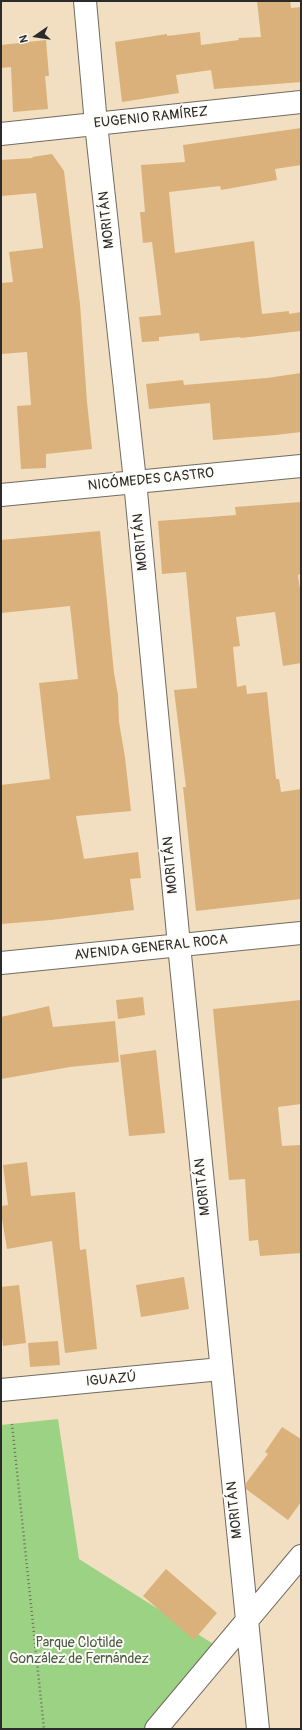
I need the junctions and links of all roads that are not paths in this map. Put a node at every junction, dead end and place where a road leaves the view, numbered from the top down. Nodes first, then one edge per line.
1 (85, 1) edge
2 (301, 102) edge
3 (96, 124) junction
4 (1, 134) edge
5 (301, 466) edge
6 (135, 481) junction
7 (1, 495) edge
8 (301, 933) edge
9 (178, 945) junction
10 (1, 963) edge
11 (221, 1369) junction
12 (1, 1390) edge
13 (301, 1556) edge
14 (247, 1622) junction
15 (156, 1729) edge
16 (258, 1729) edge

1 - 3 street, MORITÁN
2 - 3 street, EUGENIO RAMÍREZ
3 - 4 street, EUGENIO RAMÍREZ
3 - 6 street, MORITÁN
5 - 6 street, NICÓMEDES CASTRO
6 - 7 street, NICÓMEDES CASTRO
6 - 9 street, MORITÁN
8 - 9 street, AVENIDA GENERAL ROCA
9 - 10 street, AVENIDA GENERAL ROCA
9 - 11 street, MORITÁN
11 - 12 street, IGUAZÚ
11 - 14 street, MORITÁN
13 - 14 street
14 - 15 street
14 - 16 street, MORITÁN

